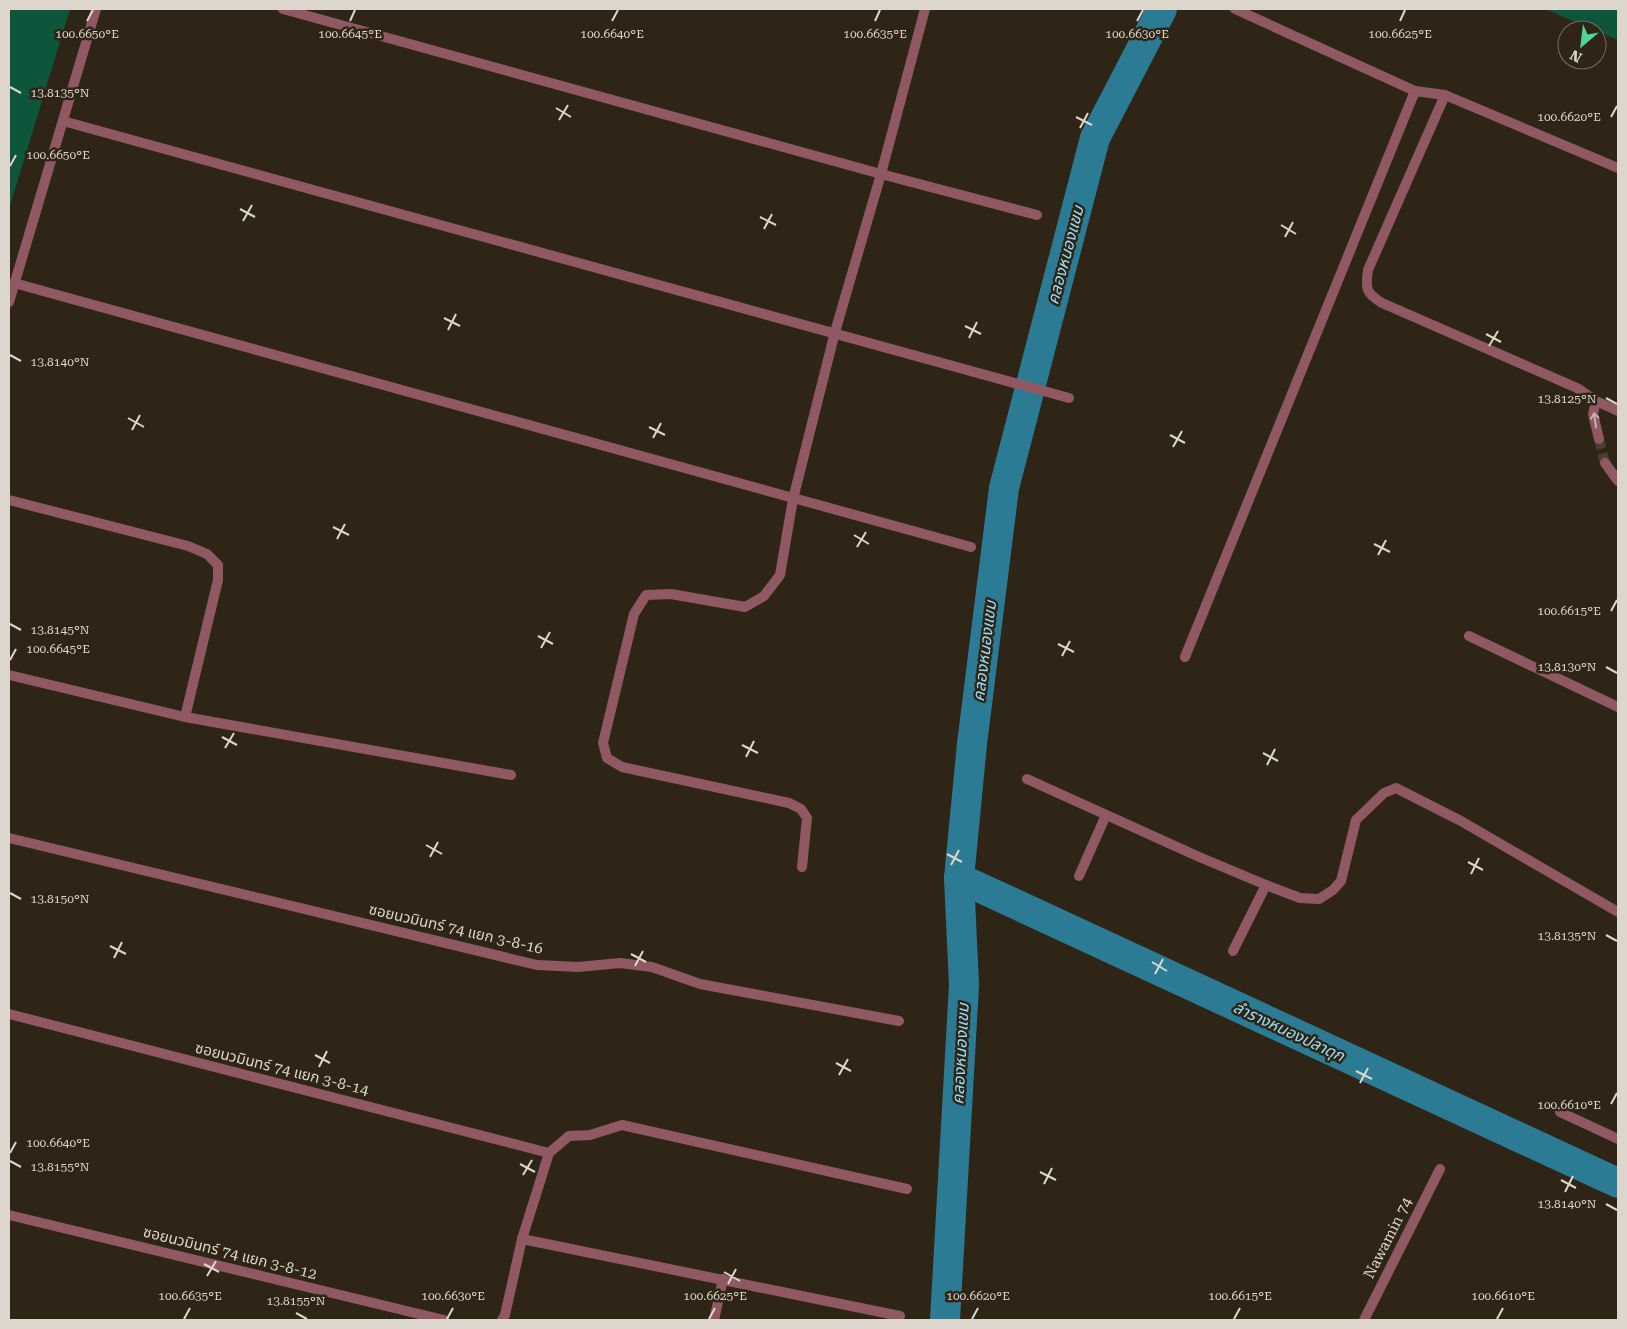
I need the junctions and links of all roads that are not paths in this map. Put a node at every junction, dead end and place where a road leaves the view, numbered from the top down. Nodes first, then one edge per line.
1 (96, 9) edge
2 (283, 9) edge
3 (926, 9) edge
4 (1235, 9) edge
5 (1415, 91) junction
6 (1445, 95) junction
7 (63, 121) junction
8 (1618, 168) edge
9 (881, 174) junction
10 (1037, 214) dead end
11 (14, 283) junction
12 (9, 302) edge
13 (834, 332) junction
14 (1069, 398) dead end
15 (1596, 401) junction
16 (1618, 411) edge
17 (1598, 439) tunnel mouth
18 (1605, 462) tunnel mouth
19 (1618, 481) edge
20 (794, 498) junction
21 (9, 500) edge
22 (971, 546) dead end
23 (1469, 636) dead end
24 (1185, 657) dead end
25 (9, 675) edge
26 (1618, 707) edge
27 (185, 717) junction
28 (511, 775) dead end
29 (1027, 780) dead end
30 (1106, 815) junction
31 (9, 838) edge
32 (802, 867) dead end
33 (1079, 876) dead end
34 (1266, 885) junction
35 (1618, 912) edge
36 (1234, 951) dead end
37 (9, 1014) edge
38 (899, 1020) dead end
39 (1560, 1112) dead end
40 (1618, 1139) edge
41 (548, 1153) junction
42 (1440, 1169) dead end
43 (907, 1188) dead end
44 (9, 1215) edge
45 (522, 1239) junction
46 (723, 1279) junction
47 (900, 1316) dead end
48 (444, 1320) edge
49 (502, 1320) edge
50 (714, 1320) edge
51 (1364, 1320) edge

1 - 7 street
2 - 9 street
3 - 9 street
4 - 5 street
5 - 6 street
5 - 24 street
6 - 8 street
6 - 15 street
7 - 11 street
7 - 13 street
9 - 10 street
9 - 13 street
11 - 12 street
11 - 20 street
13 - 14 street
13 - 20 street
15 - 16 street
17 -> 15 street
18 - 19 street
20 - 22 street
20 - 32 street
21 - 27 street
23 - 26 street
25 - 27 street
27 - 28 street
29 - 30 street
30 - 33 street
30 - 34 street
31 - 38 street, ซอยนวมินทร์ 74 แยก 3-8-16
34 - 35 street
34 - 36 street
37 - 41 street, ซอยนวมินทร์ 74 แยก 3-8-14
39 - 40 street
41 - 43 street
41 - 45 street
42 - 51 street, Nawamin 74
44 - 48 street, ซอยนวมินทร์ 74 แยก 3-8-12
45 - 46 street
45 - 49 street
46 - 47 street
46 - 50 street

